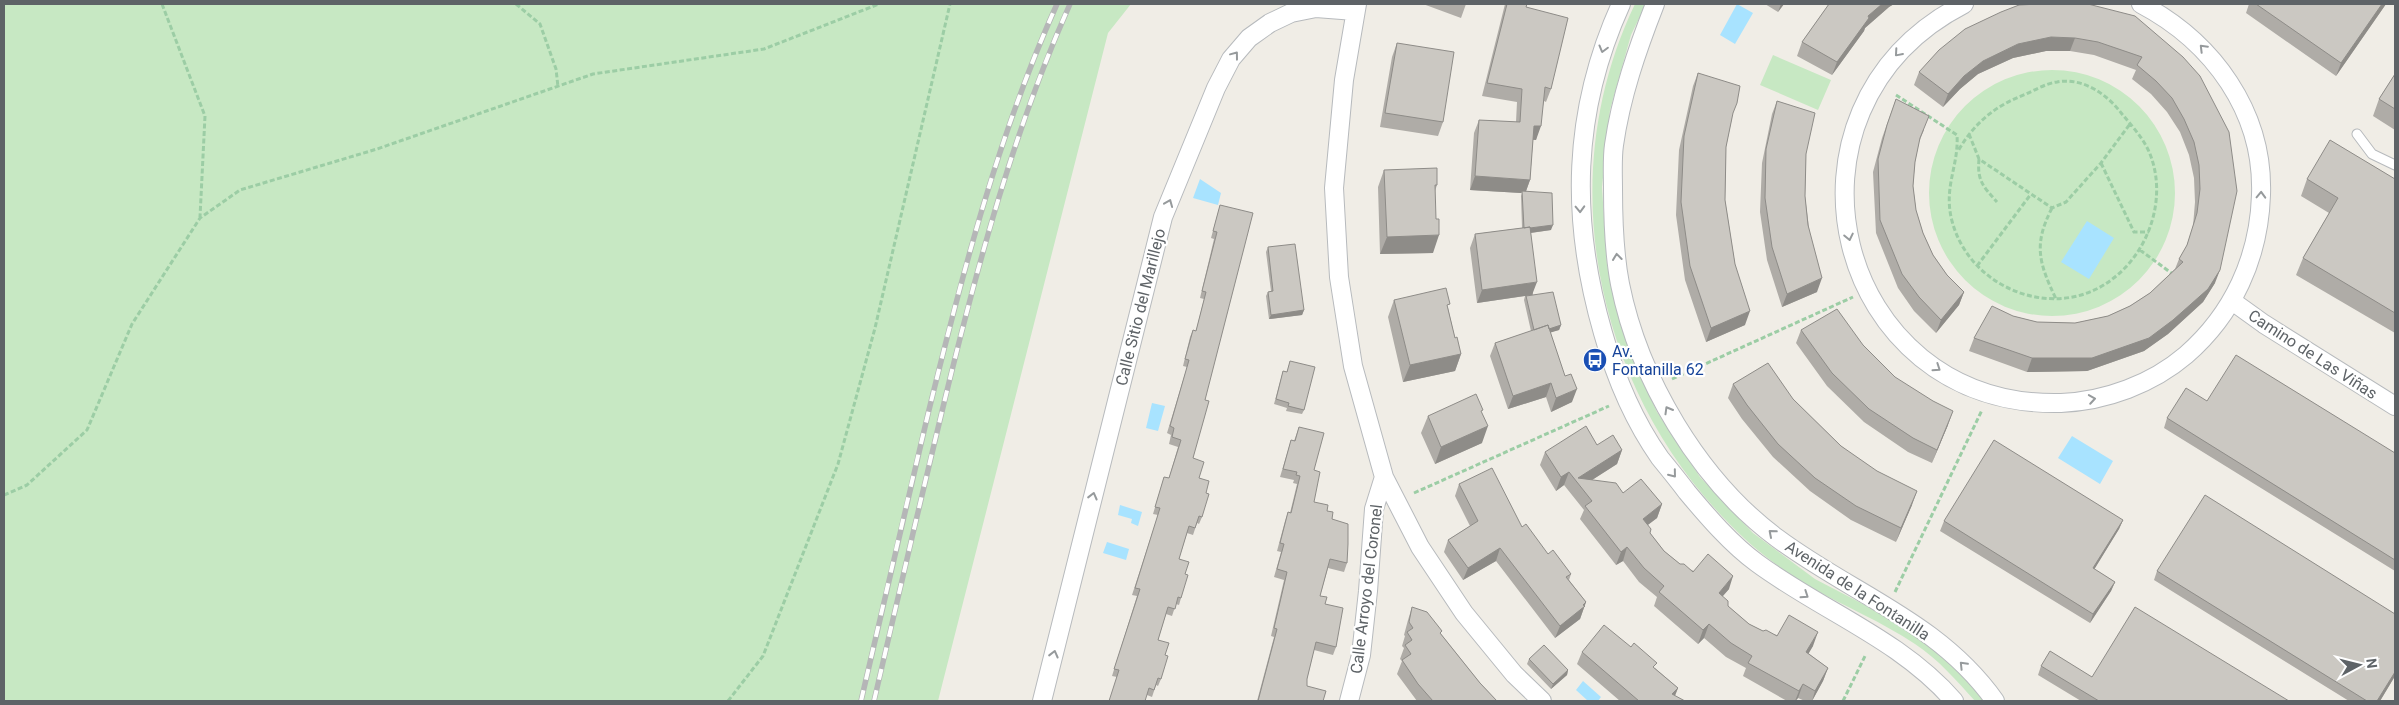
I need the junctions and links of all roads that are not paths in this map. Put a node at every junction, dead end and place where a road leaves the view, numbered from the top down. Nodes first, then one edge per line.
1 (1620, 4) edge
2 (1656, 4) edge
3 (1964, 4) edge
4 (2141, 4) edge
5 (1356, 7) edge
6 (2357, 134) dead end
7 (2395, 165) edge
8 (2232, 301) junction
9 (2395, 406) edge
10 (1384, 478) junction
11 (1042, 701) edge
12 (1350, 701) edge
13 (1542, 701) edge
14 (1954, 701) edge
15 (1995, 701) edge

1 -> 14 street, Avenida de la Fontanilla
15 -> 2 street, Avenida de la Fontanilla
3 -> 8 street
8 -> 4 street
5 - 10 street
11 -> 5 street, Calle Sitio del Marillejo
6 - 7 lane
8 - 9 street, Camino de Las Viñas
10 - 12 street, Calle Arroyo del Coronel
10 - 13 street

